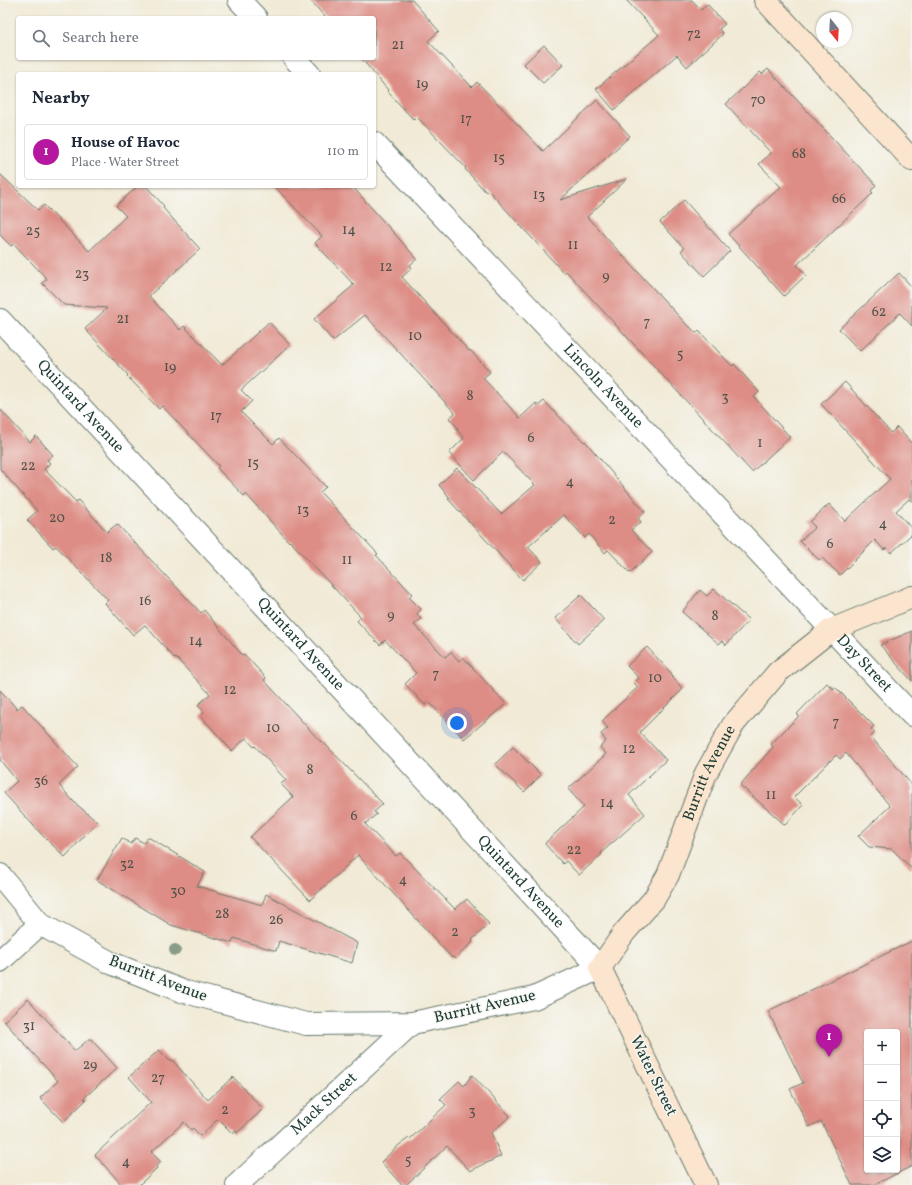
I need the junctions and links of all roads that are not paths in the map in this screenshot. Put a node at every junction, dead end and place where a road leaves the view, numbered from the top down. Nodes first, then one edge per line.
1 (239, 0) edge
2 (765, 0) edge
3 (254, 16) edge
4 (296, 60) edge
5 (307, 72) edge
6 (376, 145) edge
7 (912, 160) edge
8 (0, 320) edge
9 (912, 597) edge
10 (831, 630) junction
11 (912, 715) edge
12 (0, 875) edge
13 (40, 924) junction
14 (0, 961) edge
15 (600, 968) junction
16 (412, 1024) junction
17 (237, 1185) edge
18 (706, 1185) edge

1 - 3 street
2 - 7 main road
4 - 5 street
6 - 10 street, Lincoln Avenue
8 - 15 street, Quintard Avenue
9 - 10 main road, Burritt Avenue
10 - 11 street, Day Street
10 - 15 main road, Burritt Avenue
12 - 13 street, Burritt Avenue
13 - 14 street
13 - 16 street, Burritt Avenue
15 - 16 street, Burritt Avenue
15 - 18 main road, Water Street
16 - 17 street, Mack Street

